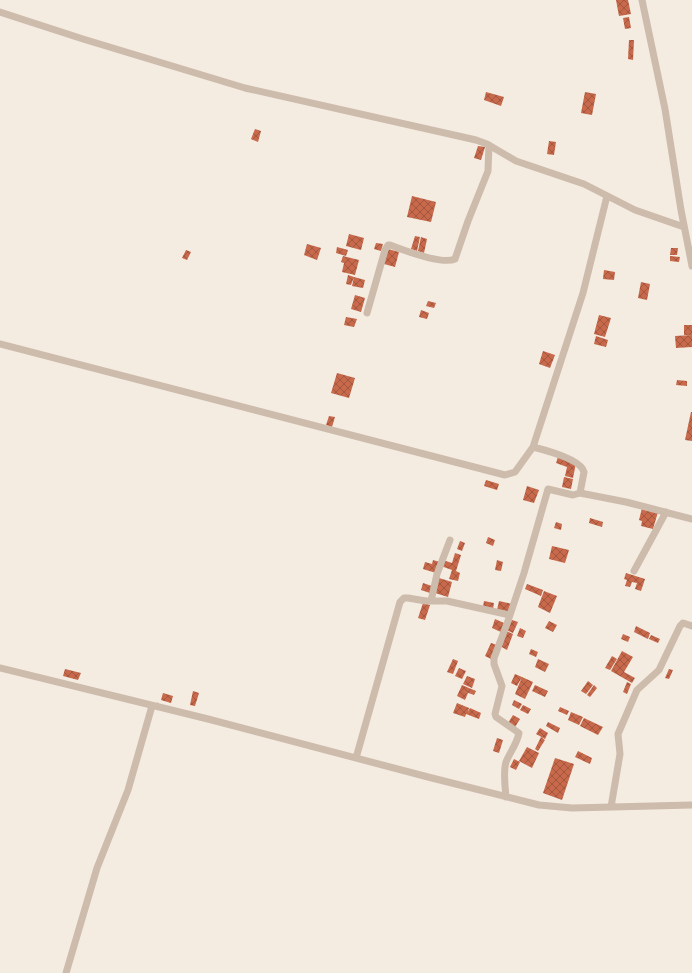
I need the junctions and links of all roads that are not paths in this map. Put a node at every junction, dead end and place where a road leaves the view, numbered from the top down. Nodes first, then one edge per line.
1 (642, 0) edge
2 (0, 12) edge
3 (489, 146) junction
4 (607, 196) junction
5 (684, 226) junction
6 (692, 266) edge
7 (367, 312) dead end
8 (0, 344) edge
9 (533, 448) junction
10 (580, 493) junction
11 (666, 512) junction
12 (692, 519) edge
13 (450, 540) dead end
14 (634, 571) dead end
15 (431, 601) junction
16 (510, 615) junction
17 (692, 626) edge
18 (0, 668) edge
19 (154, 708) junction
20 (356, 758) junction
21 (506, 797) junction
22 (692, 805) edge
23 (611, 807) junction
24 (66, 973) edge

1 - 5 street
2 - 3 street
3 - 4 street
3 - 7 street
4 - 5 street
4 - 9 street
5 - 6 street
8 - 9 street
9 - 10 street
10 - 11 street
10 - 16 street
11 - 12 street
11 - 14 street
13 - 15 street
15 - 16 street
15 - 20 street
16 - 21 street
17 - 23 street
18 - 19 street
19 - 20 street
19 - 24 street
20 - 21 street
21 - 23 street
22 - 23 street

